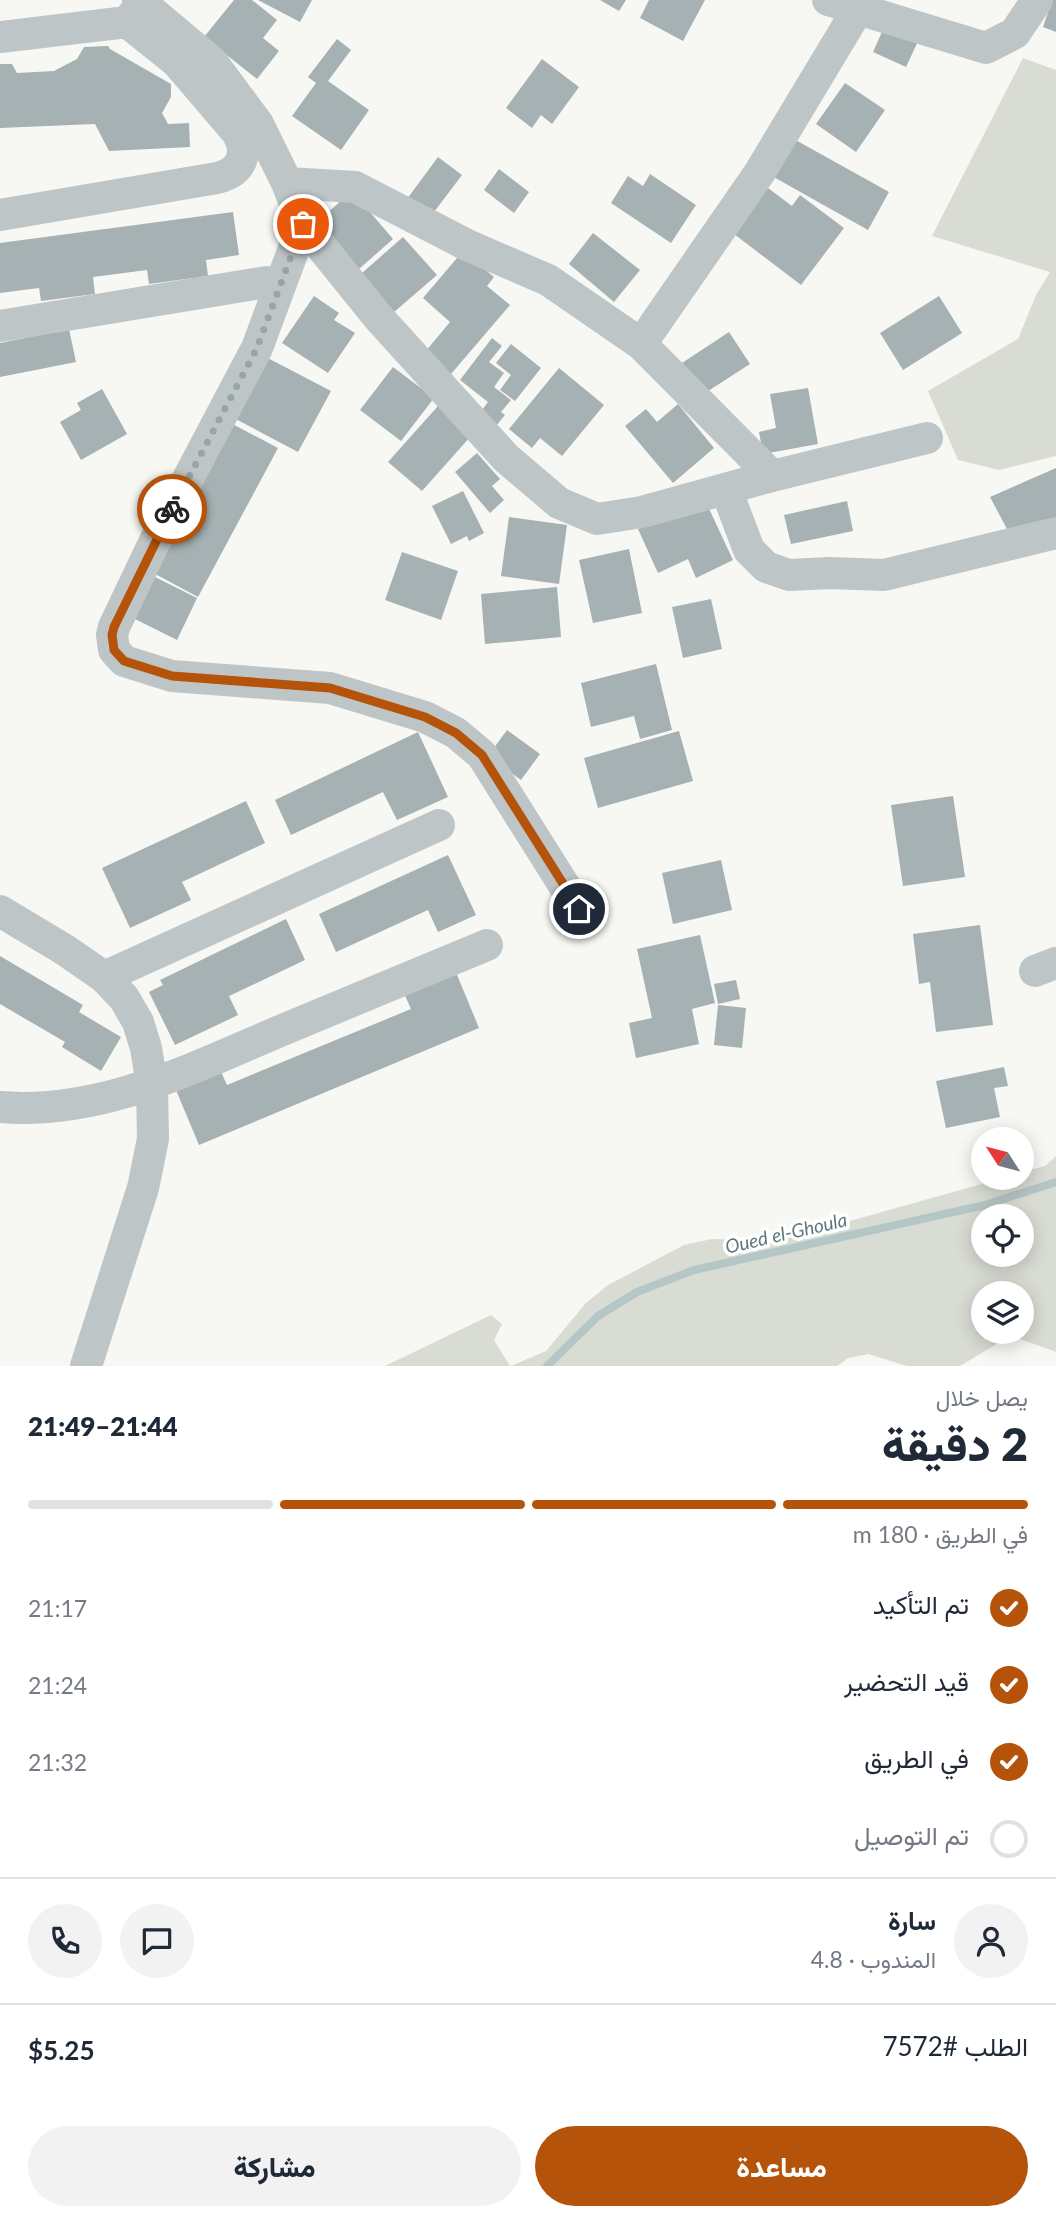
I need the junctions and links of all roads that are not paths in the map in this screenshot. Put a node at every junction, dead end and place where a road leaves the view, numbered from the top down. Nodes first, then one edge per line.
1 (828, 0) edge
2 (1037, 0) edge
3 (136, 9) edge
4 (858, 9) junction
5 (0, 37) edge
6 (287, 183) junction
7 (0, 215) edge
8 (303, 224) junction
9 (267, 282) dead end
10 (0, 326) edge
11 (641, 344) junction
12 (927, 438) dead end
13 (772, 476) junction
14 (726, 489) junction
15 (1056, 533) edge
16 (439, 825) dead end
17 (579, 909) dead end
18 (0, 911) edge
19 (487, 945) dead end
20 (104, 977) junction
21 (152, 1085) junction
22 (0, 1107) edge
23 (86, 1366) edge

1 - 4 street
2 - 4 street
3 - 5 street
3 - 6 street
3 - 7 street
4 - 11 street
6 - 8 street
6 - 11 street
8 - 14 street
8 - 17 street
9 - 10 street
11 - 13 street
12 - 13 street
13 - 14 street
14 - 15 street
16 - 20 street
18 - 20 street
19 - 21 street
20 - 21 street
21 - 22 street
21 - 23 street

